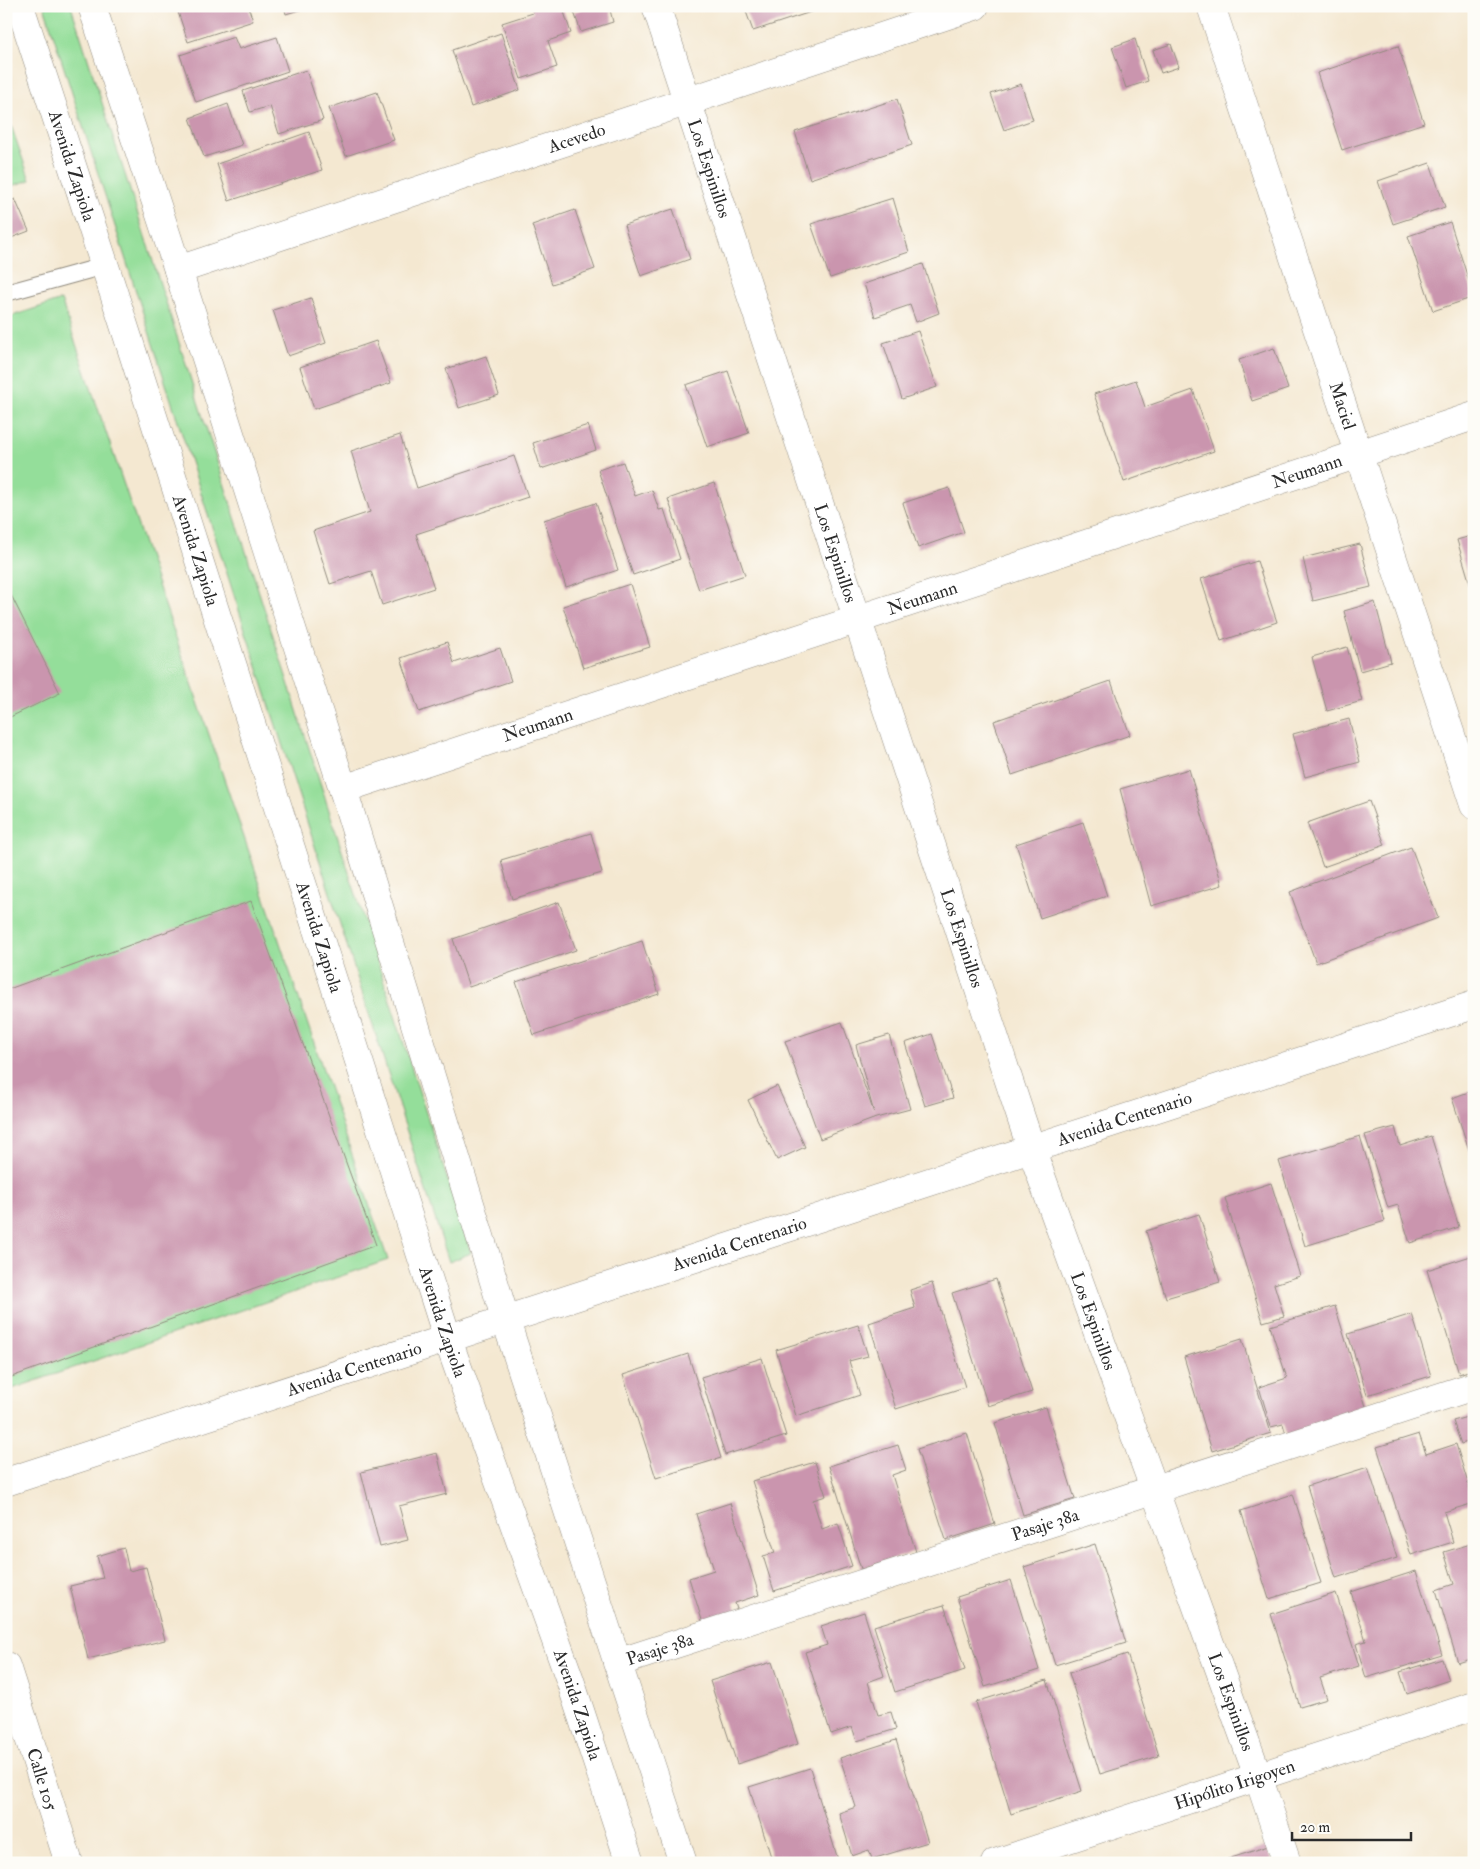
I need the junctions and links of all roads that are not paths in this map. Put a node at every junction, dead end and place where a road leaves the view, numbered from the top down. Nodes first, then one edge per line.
1 (20, 6) edge
2 (92, 6) edge
3 (656, 6) edge
4 (975, 6) edge
5 (1211, 6) edge
6 (687, 101) junction
7 (104, 266) junction
8 (178, 270) junction
9 (6, 293) edge
10 (1474, 416) edge
11 (1358, 454) junction
12 (857, 619) junction
13 (343, 789) junction
14 (1474, 805) edge
15 (1474, 1005) edge
16 (1031, 1148) junction
17 (506, 1321) junction
18 (448, 1340) junction
19 (1474, 1386) edge
20 (6, 1482) edge
21 (1155, 1490) junction
22 (617, 1663) junction
23 (6, 1666) edge
24 (1474, 1706) edge
25 (1258, 1776) junction
26 (1022, 1859) edge
27 (69, 1863) edge
28 (630, 1863) edge
29 (683, 1863) edge
30 (995, 1863) edge
31 (1287, 1863) edge

1 - 7 street, Avenida Zapiola
2 - 8 street
3 - 6 street, Los Espinillos
4 - 6 street, Acevedo
5 - 11 street, Maciel
6 - 8 street, Acevedo
6 - 12 street, Los Espinillos
7 - 9 lane
7 - 18 street, Avenida Zapiola
8 - 13 street
10 - 11 street, Neumann
11 - 12 street, Neumann
11 - 14 street, Maciel
12 - 13 street, Neumann
12 - 16 street, Los Espinillos
13 - 17 street
15 - 16 street, Avenida Centenario
16 - 17 street, Avenida Centenario
16 - 21 street, Los Espinillos
17 - 18 street, Avenida Centenario
17 - 22 street
18 - 20 street, Avenida Centenario
18 - 28 street, Avenida Zapiola
19 - 21 street, Pasaje 38a
21 - 22 street, Pasaje 38a
21 - 25 street, Los Espinillos
22 - 29 street
23 - 27 street, Calle 105
24 - 25 street, Hipólito Irigoyen
25 - 26 street, Hipólito Irigoyen
25 - 31 street, Los Espinillos
26 - 30 street, Hipólito Irigoyen

